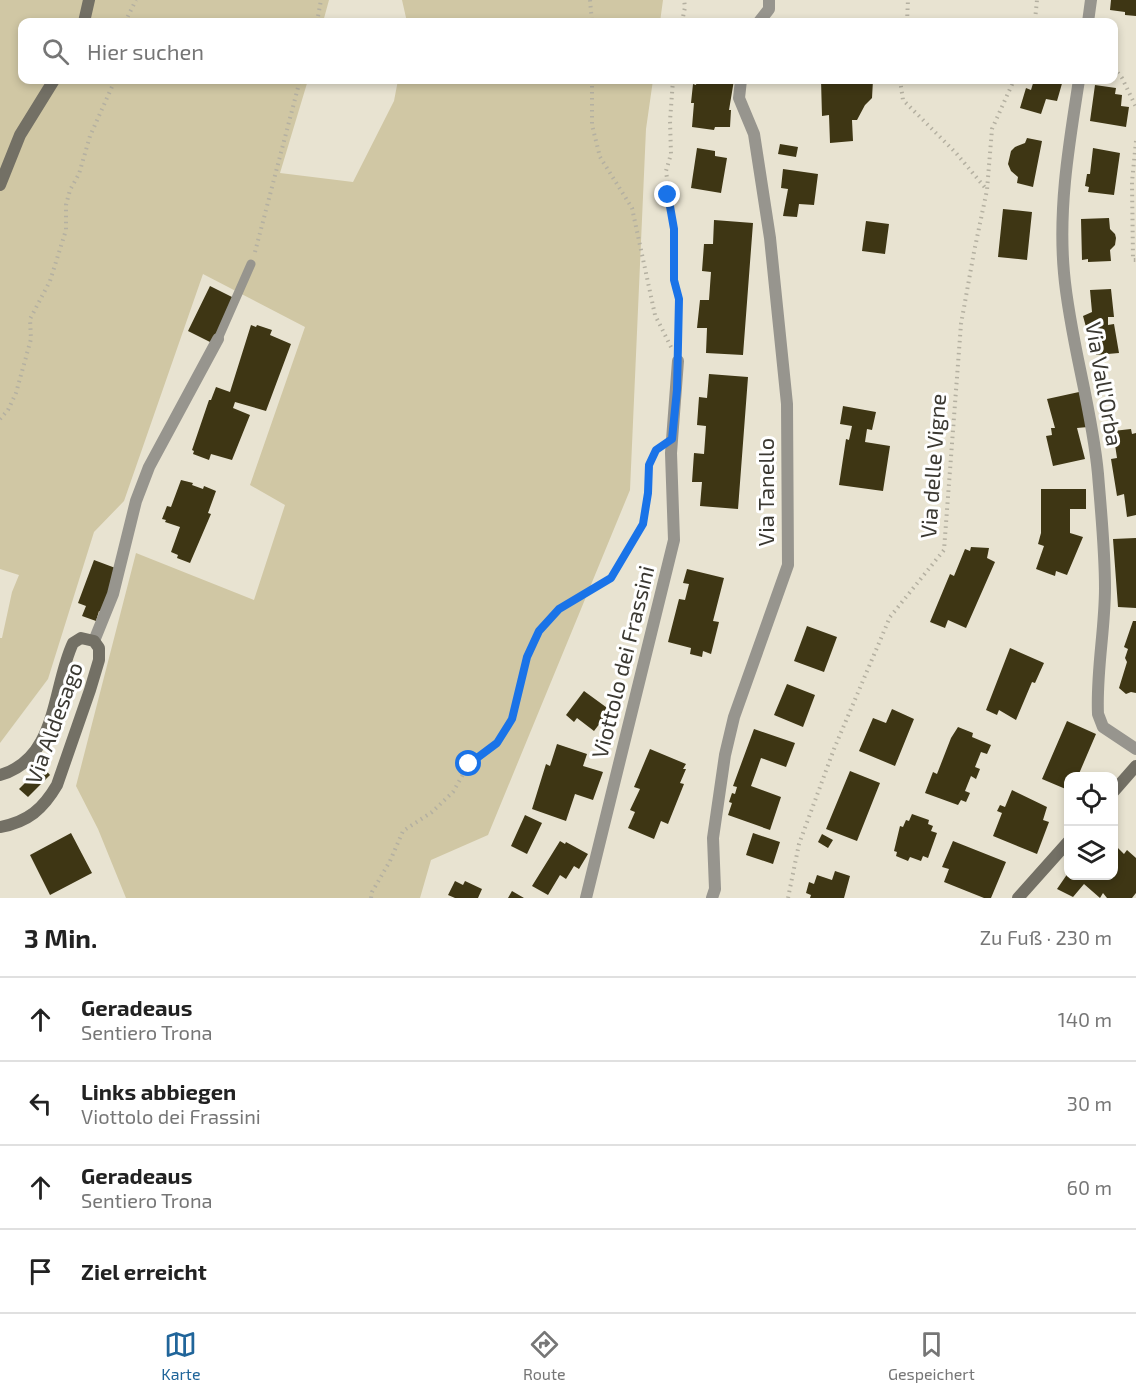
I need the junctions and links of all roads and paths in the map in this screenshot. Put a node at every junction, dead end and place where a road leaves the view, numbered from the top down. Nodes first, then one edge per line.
1 (89, 0) edge
2 (136, 0) edge
3 (321, 0) edge
4 (590, 0) edge
5 (684, 0) edge
6 (769, 0) edge
7 (908, 0) edge
8 (1037, 0) edge
9 (1091, 0) edge
10 (85, 18) edge
11 (127, 18) edge
12 (318, 18) edge
13 (592, 18) edge
14 (683, 18) edge
15 (762, 18) edge
16 (907, 18) edge
17 (1035, 18) edge
18 (1089, 18) edge
19 (1118, 74) edge
20 (52, 84) edge
21 (113, 84) edge
22 (299, 84) edge
23 (592, 84) edge
24 (674, 84) edge
25 (741, 84) edge
26 (901, 84) edge
27 (1012, 84) edge
28 (1078, 84) edge
29 (1136, 107) edge
30 (1136, 141) edge
31 (0, 185) edge
32 (987, 190) junction
33 (1136, 260) edge
34 (251, 264) joint
35 (218, 339) joint
36 (678, 361) junction
37 (0, 419) edge
38 (672, 439) junction
39 (94, 641) junction
40 (1136, 749) edge
41 (1136, 766) edge
42 (0, 775) edge
43 (1118, 786) edge
44 (0, 827) edge
45 (1064, 846) edge
46 (371, 898) edge
47 (586, 898) edge
48 (712, 898) edge
49 (788, 898) edge
50 (1018, 898) edge

1 - 10 street
2 - 11 path
3 - 12 path
4 - 13 path
5 - 14 path
6 - 15 street
7 - 16 path
8 - 17 path
9 - 18 street
19 - 29 path
20 - 31 street
21 - 37 path
22 - 34 path
23 - 36 path
24 - 36 path
25 - 48 street, Via Tanello
26 - 32 path
27 - 32 path, Via delle Vigne
28 - 40 street, Via Vall'Orba
30 - 33 path
32 - 49 path, Via delle Vigne
34 - 35 lane
35 - 39 street
36 - 38 street, Viottolo dei Frassini
38 - 46 path
38 - 47 street, Viottolo dei Frassini
39 - 42 street, Via Aldesago
39 - 44 street, Via Aldesago
41 - 43 street
45 - 50 street

